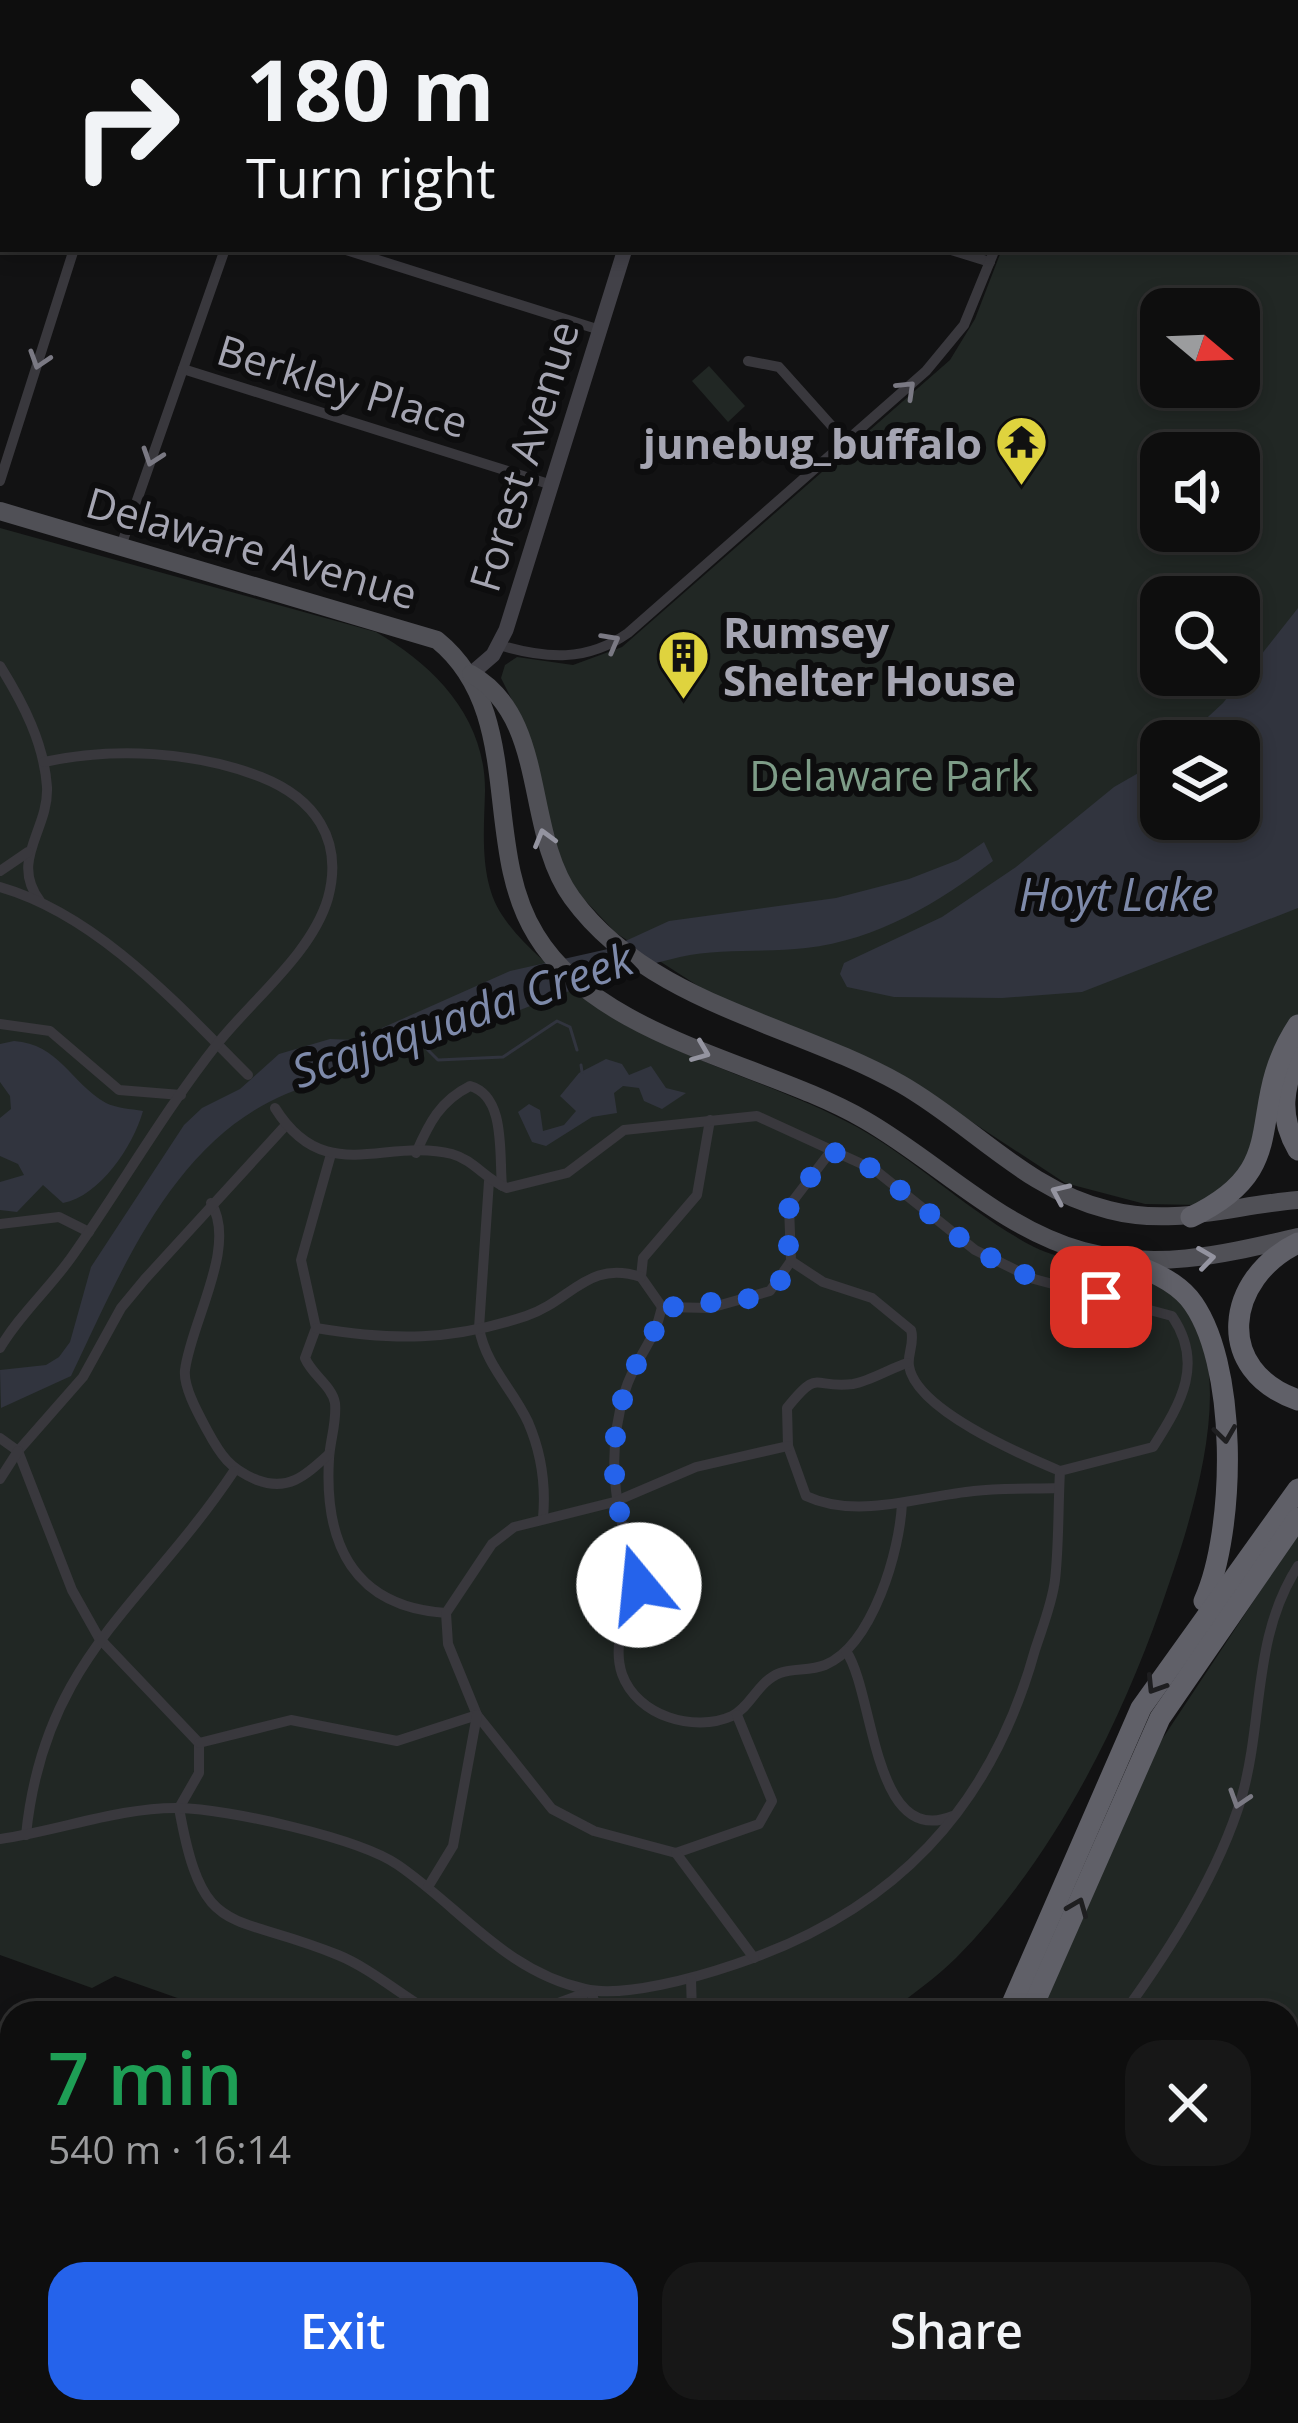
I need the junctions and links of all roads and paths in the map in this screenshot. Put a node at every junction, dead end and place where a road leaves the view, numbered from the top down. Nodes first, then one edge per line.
1 (73, 252) edge
2 (224, 252) edge
3 (353, 252) edge
4 (625, 252) edge
5 (993, 256) edge
6 (600, 330) junction
7 (748, 361) dead end
8 (182, 369) junction
9 (847, 443) junction
10 (0, 481) edge
11 (551, 484) junction
12 (0, 511) edge
13 (121, 546) junction
14 (499, 645) junction
15 (0, 666) edge
16 (471, 674) junction
17 (44, 762) junction
18 (28, 852) junction
19 (0, 871) edge
20 (0, 886) edge
21 (42, 904) junction
22 (0, 1024) edge
23 (1298, 1025) edge
24 (218, 1045) junction
25 (1298, 1052) edge
26 (248, 1076) dead end
27 (181, 1095) junction
28 (275, 1108) dead end
29 (710, 1120) junction
30 (286, 1125) junction
31 (1298, 1150) edge
32 (831, 1151) junction
33 (331, 1154) junction
34 (416, 1154) junction
35 (489, 1180) junction
36 (502, 1186) junction
37 (1298, 1200) edge
38 (211, 1203) junction
39 (1191, 1217) junction
40 (0, 1224) edge
41 (89, 1232) junction
42 (1298, 1240) edge
43 (1117, 1258) junction
44 (791, 1262) junction
45 (641, 1277) junction
46 (662, 1306) junction
47 (316, 1328) junction
48 (479, 1328) junction
49 (1, 1344) edge
50 (908, 1363) junction
51 (1298, 1400) edge
52 (0, 1438) edge
53 (788, 1446) junction
54 (18, 1451) junction
55 (329, 1454) junction
56 (234, 1471) junction
57 (1060, 1471) junction
58 (0, 1479) edge
59 (1059, 1488) junction
60 (1298, 1489) edge
61 (614, 1502) junction
62 (902, 1503) junction
63 (543, 1518) junction
64 (1298, 1518) edge
65 (1298, 1566) edge
66 (446, 1613) junction
67 (99, 1638) junction
68 (1179, 1650) junction
69 (846, 1651) junction
70 (736, 1714) junction
71 (477, 1715) junction
72 (199, 1743) junction
73 (179, 1808) junction
74 (962, 1812) junction
75 (26, 1835) junction
76 (0, 1839) edge
77 (676, 1853) junction
78 (428, 1887) junction
79 (754, 1958) junction
80 (692, 1979) junction
81 (591, 1991) junction
82 (413, 2001) edge
83 (564, 2001) edge
84 (594, 2001) edge
85 (692, 2001) edge
86 (1012, 2001) edge
87 (1035, 2001) edge
88 (1132, 2001) edge

1 -> 10 street
2 - 8 street
3 - 6 street
4 - 6 street, Forest Avenue
9 -> 5 street
6 - 11 street, Forest Avenue
7 - 9 street
8 - 11 street, Berkley Place
8 -> 13 street
14 -> 9 street
11 - 14 street, Forest Avenue
12 - 13 main road, Delaware Avenue
13 - 16 main road, Delaware Avenue
14 - 16 street, Forest Avenue
15 - 17 street
39 -> 16 main road, Delaware Avenue
16 -> 43 main road
17 - 18 street
17 - 24 street
18 - 19 street
18 - 21 street
20 - 21 street
21 - 24 street
22 - 27 street
23 - 39 highway
24 - 26 street
24 - 27 street
25 - 31 highway
27 - 41 street
28 - 30 street
29 - 32 street
29 - 36 street
29 - 45 street
30 - 33 street
30 - 38 street
32 - 44 street
32 - 57 street
33 - 34 street
33 - 47 street
34 - 35 street
34 - 36 street
35 - 36 street
35 - 48 street
37 - 39 main road, Delaware Avenue
38 - 54 street
38 - 56 street
40 - 41 street
41 - 49 street
43 -> 42 main road
42 - 51 highway
43 -> 68 highway
44 - 46 street
44 - 50 street
45 - 46 street
45 - 48 street
46 - 61 street
47 - 48 street
47 - 55 street
48 - 63 street
50 - 53 street
50 - 57 street
52 - 54 street
53 - 61 street
53 - 62 street
54 - 58 street
54 - 67 street
55 - 56 street
55 - 66 street
56 - 67 street
57 - 59 street
59 - 62 street
59 - 74 street
60 - 68 highway
61 - 63 street
61 - 70 street
62 - 69 street
63 - 66 street
87 -> 64 highway
65 -> 88 street
66 - 71 street
67 - 72 street
67 - 75 street
68 -> 86 highway
69 - 70 street
69 - 74 street
70 - 77 street
71 - 72 street
71 - 77 street
71 - 78 street
72 - 73 street
73 - 75 street
73 - 78 street
73 - 82 street
74 - 79 street
75 - 76 street
77 - 79 street
78 - 81 street
79 - 80 street
80 - 81 street
80 - 85 street
81 - 83 street
81 - 84 street

